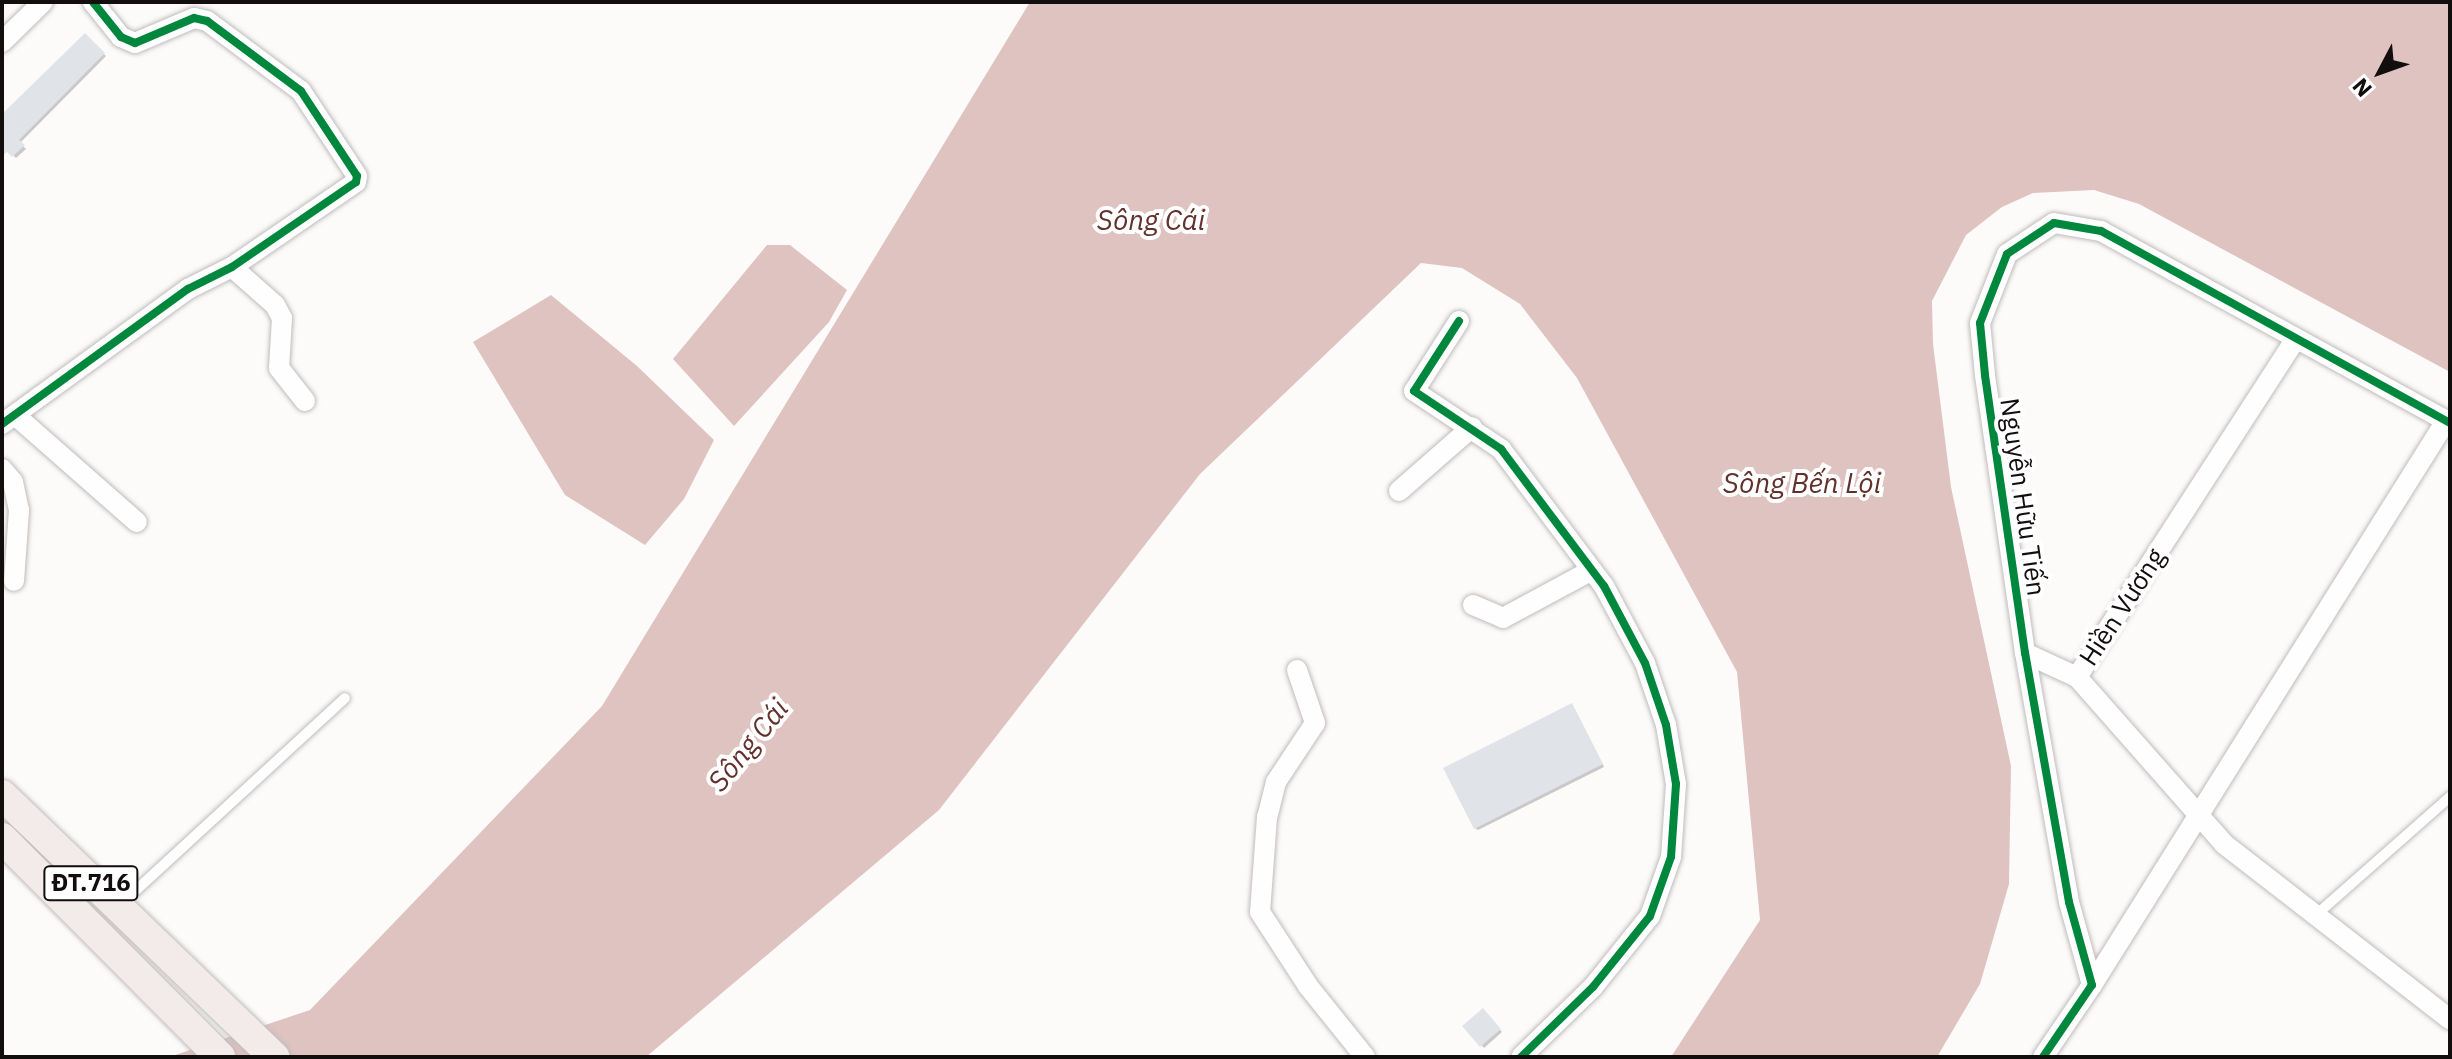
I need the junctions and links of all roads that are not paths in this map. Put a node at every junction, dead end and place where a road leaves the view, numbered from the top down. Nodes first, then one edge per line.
1 (43, 2) edge
2 (93, 2) edge
3 (2, 42) edge
4 (232, 267) junction
5 (1459, 321) dead end
6 (2296, 339) junction
7 (305, 401) dead end
8 (8, 420) edge
9 (2448, 422) edge
10 (1472, 427) junction
11 (2, 469) edge
12 (1399, 491) dead end
13 (137, 522) dead end
14 (1592, 570) junction
15 (14, 581) dead end
16 (1473, 605) dead end
17 (2025, 653) junction
18 (1297, 670) dead end
19 (2077, 677) junction
20 (345, 698) dead end
21 (2, 795) edge
22 (2450, 797) edge
23 (2199, 820) junction
24 (2, 838) edge
25 (116, 908) junction
26 (2316, 915) junction
27 (2092, 985) junction
28 (2450, 1019) edge
29 (220, 1057) edge
30 (274, 1057) edge
31 (1365, 1057) edge
32 (1521, 1057) edge
33 (2043, 1057) edge

1 - 3 street
2 - 4 street
4 - 7 street
4 - 8 street
5 - 10 street
6 - 9 street
6 - 17 street, Nguyễn Hữu Tiến
6 - 19 street, Hiền Vương
8 - 13 street
9 - 23 street
10 - 12 street
10 - 14 street
11 - 15 street
14 - 16 street
14 - 32 street
17 - 19 street
17 - 27 street, Nguyễn Hữu Tiến
18 - 31 street
19 - 23 street, Hiền Vương
20 - 25 lane
21 - 25 main road, ĐT.716
22 - 26 lane
23 - 26 street, Hiền Vương
23 - 27 street
24 - 29 main road, ĐT.716
25 - 30 main road, ĐT.716
26 - 28 street, Hiền Vương
27 - 33 street

